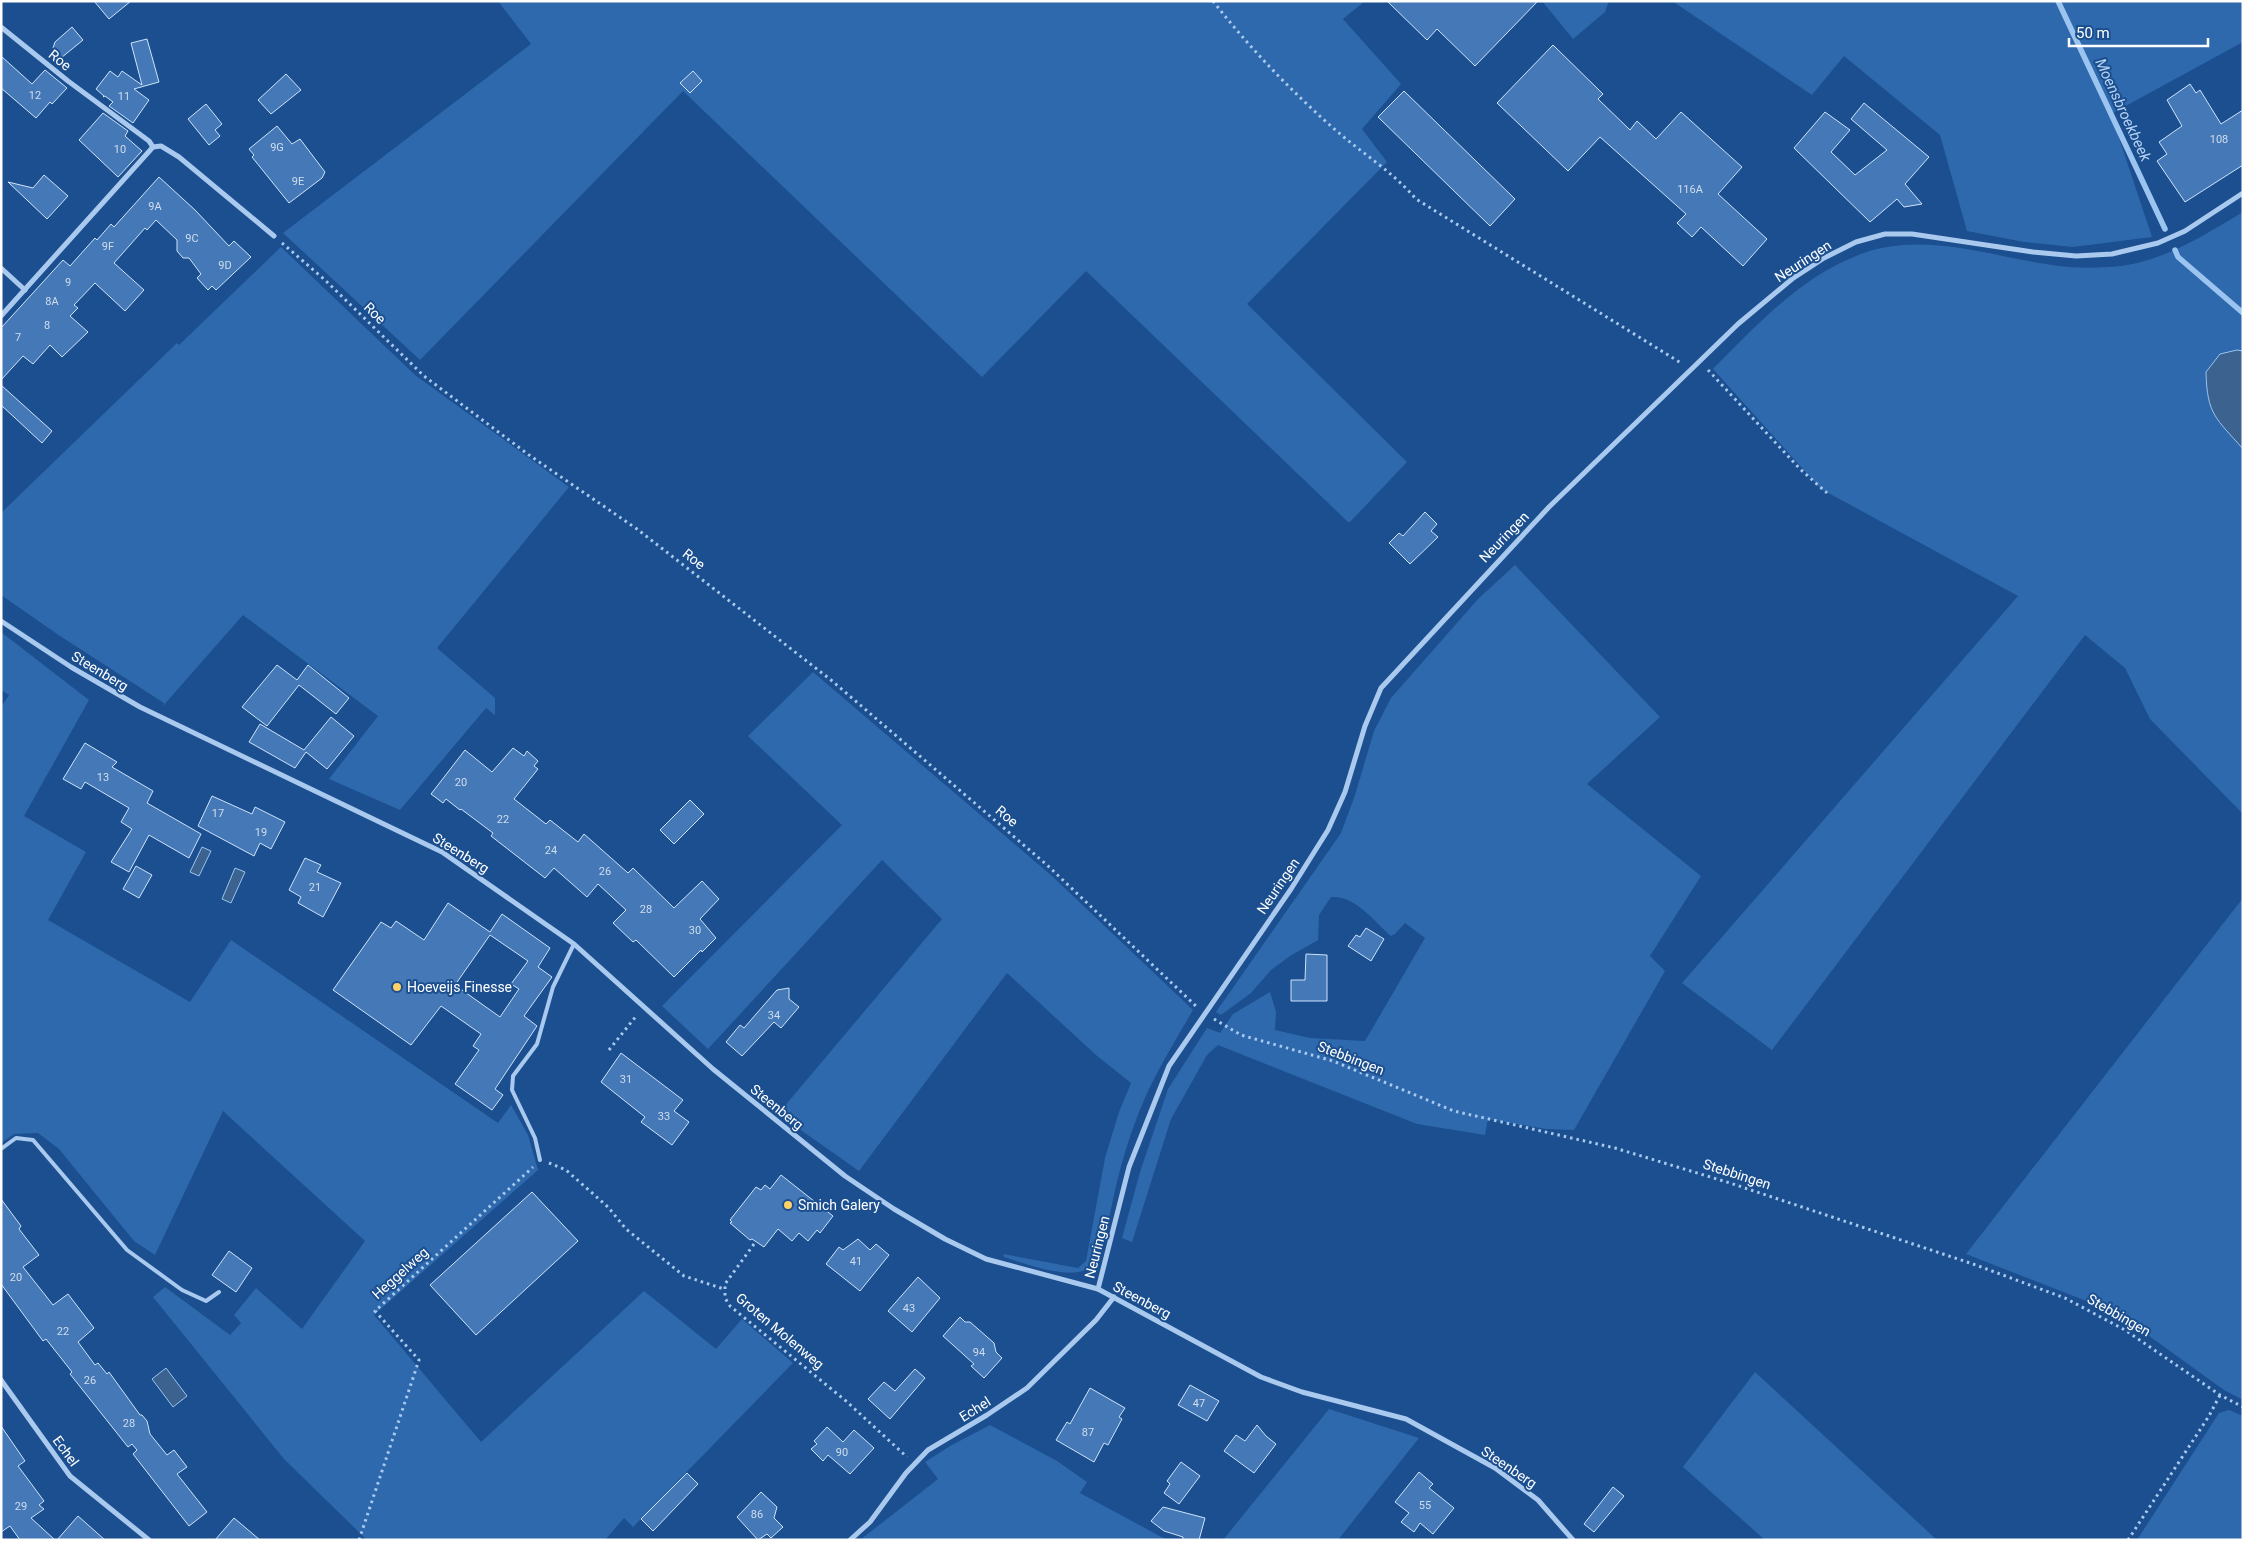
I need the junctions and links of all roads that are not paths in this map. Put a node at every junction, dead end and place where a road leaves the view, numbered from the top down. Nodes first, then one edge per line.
1 (1, 27) edge
2 (153, 146) junction
3 (2243, 193) edge
4 (274, 236) road end
5 (1, 268) edge
6 (25, 290) junction
7 (1, 316) edge
8 (1, 621) edge
9 (574, 944) junction
10 (1, 1149) edge
11 (540, 1160) road end
12 (1098, 1289) junction
13 (219, 1292) dead end
14 (1114, 1297) junction
15 (1, 1380) edge
16 (149, 1540) edge
17 (850, 1540) edge
18 (1573, 1540) edge

1 - 2 street, Roe
2 - 4 street, Roe
2 - 6 street
3 - 12 street, Neuringen
5 - 6 street
6 - 7 street
8 - 9 street, Steenberg
9 - 11 lane
9 - 12 street, Steenberg
10 - 13 lane
12 - 14 street, Steenberg
14 - 17 street, Echel
14 - 18 street, Steenberg
15 - 16 street, Echel

